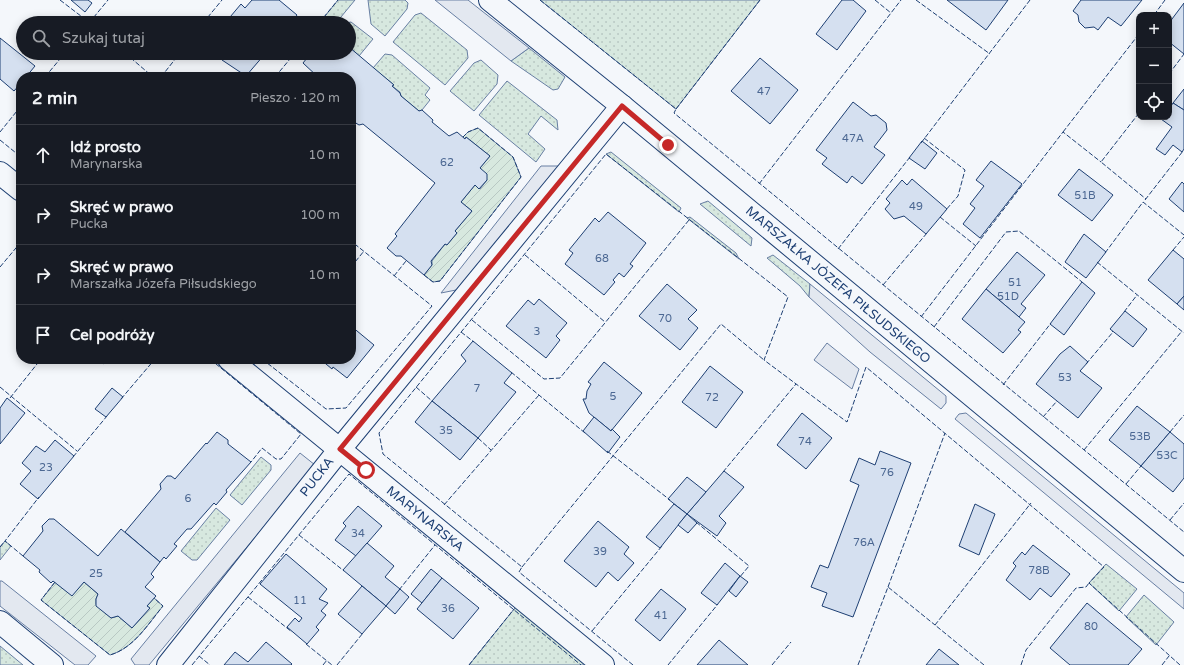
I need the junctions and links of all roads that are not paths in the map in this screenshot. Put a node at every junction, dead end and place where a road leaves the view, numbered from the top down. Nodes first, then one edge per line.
1 (490, 0) edge
2 (622, 106) junction
3 (0, 173) edge
4 (16, 186) edge
5 (235, 364) edge
6 (340, 449) junction
7 (1184, 571) edge
8 (0, 622) edge
9 (52, 665) edge
10 (168, 665) edge
11 (603, 665) edge

1 - 2 street, MARSZAŁKA JÓZEFA PIŁSUDSKIEGO
2 - 6 street, PUCKA
2 - 7 street, MARSZAŁKA JÓZEFA PIŁSUDSKIEGO
3 - 4 street
5 - 6 street, MARYNARSKA
6 - 10 street, PUCKA
6 - 11 street, MARYNARSKA
8 - 9 street

